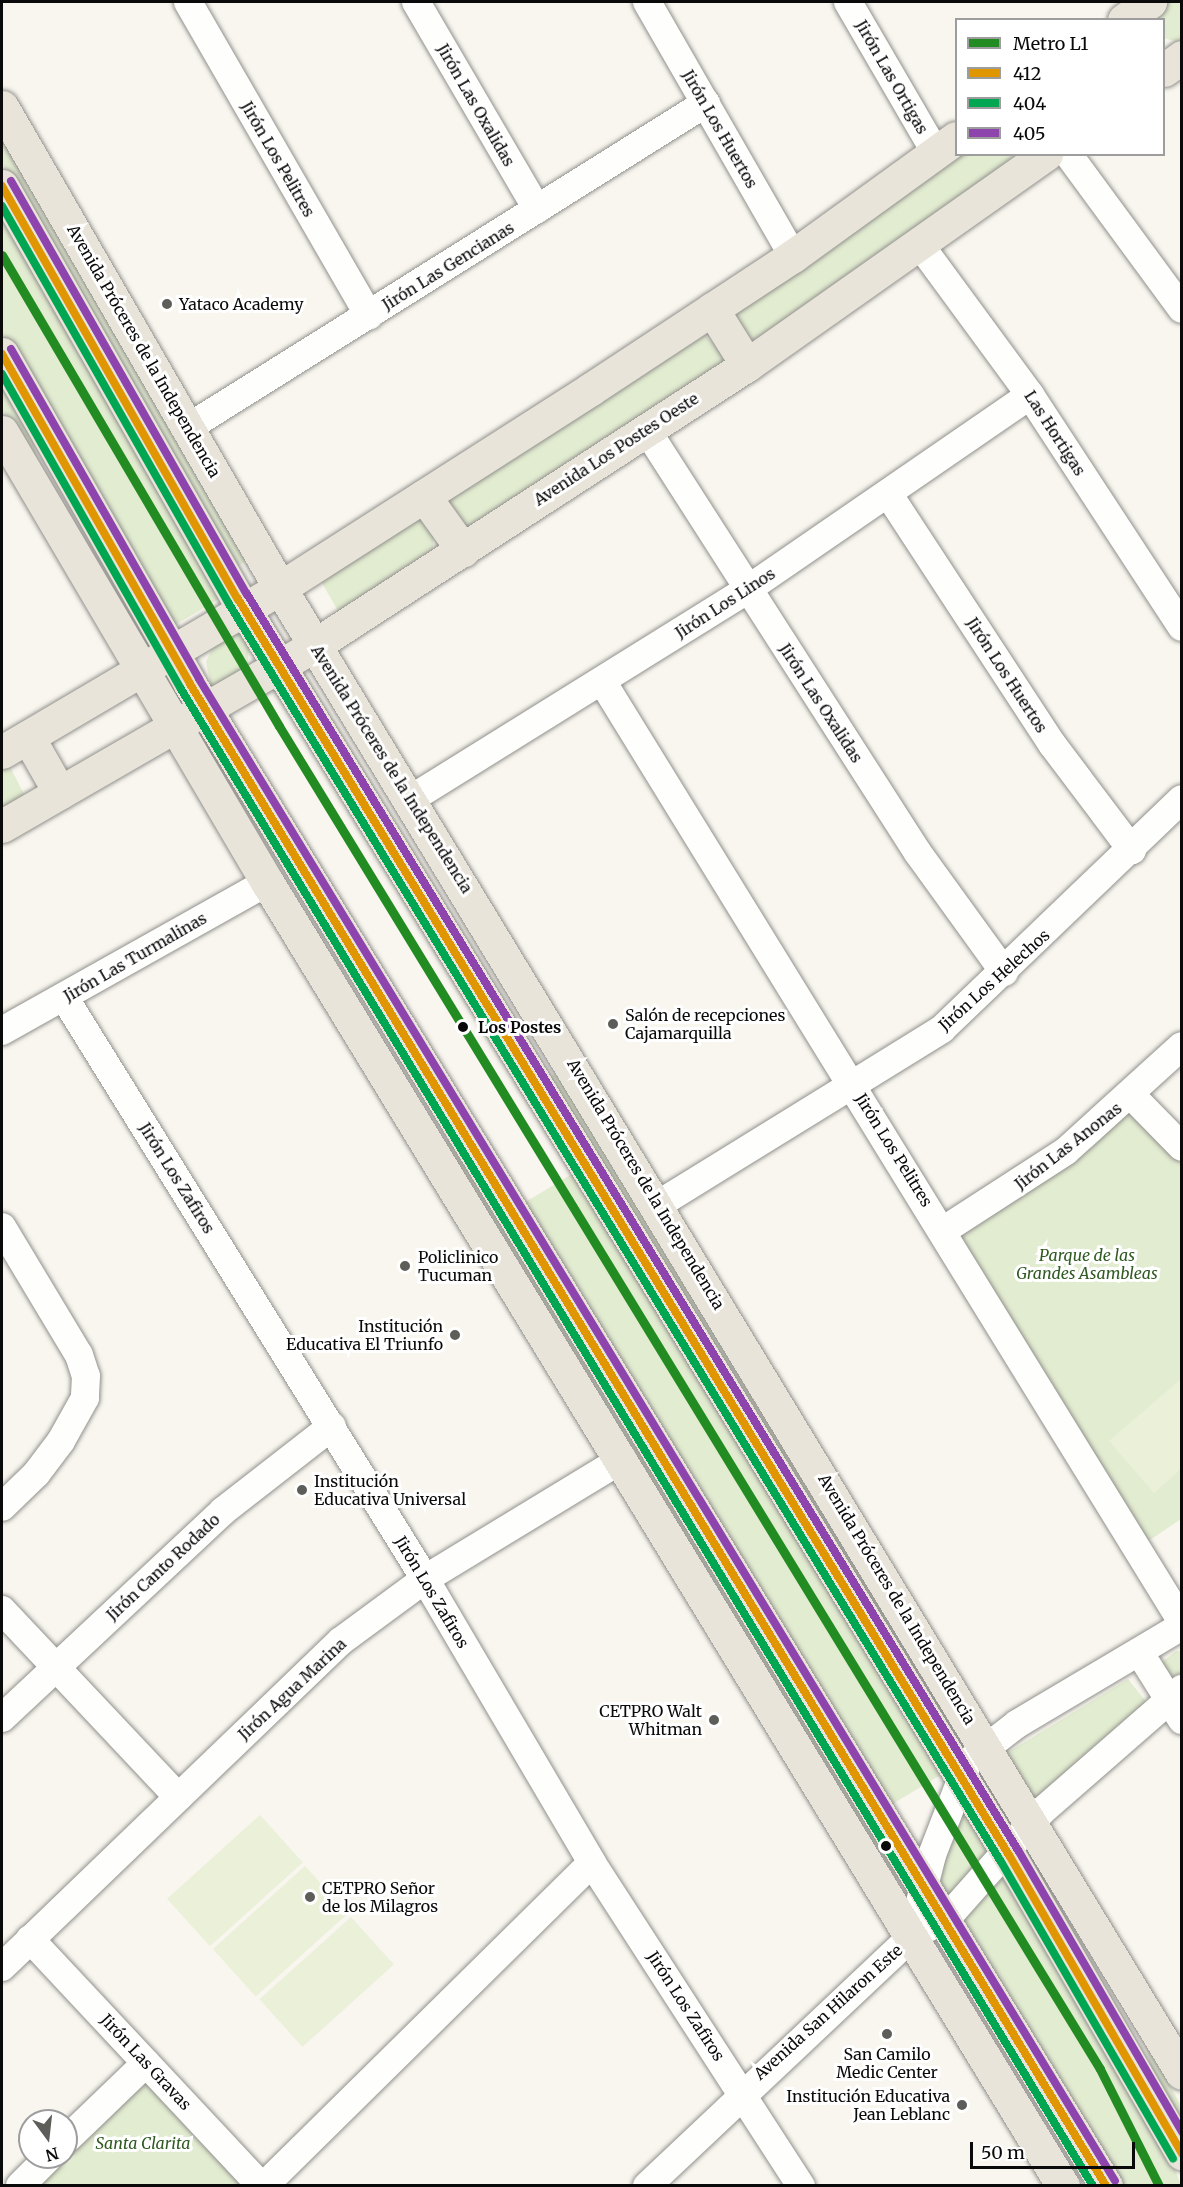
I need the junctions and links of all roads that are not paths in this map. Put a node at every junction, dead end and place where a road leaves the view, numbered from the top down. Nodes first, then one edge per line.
1 (188, 2) edge
2 (416, 2) edge
3 (647, 2) edge
4 (848, 2) edge
5 (706, 103) junction
6 (2, 107) edge
7 (946, 146) edge
8 (1043, 156) edge
9 (1070, 156) edge
10 (2, 186) edge
11 (537, 209) junction
12 (920, 245) junction
13 (793, 256) junction
14 (1178, 294) edge
15 (712, 309) junction
16 (369, 316) junction
17 (2, 354) edge
18 (747, 365) junction
19 (1030, 395) junction
20 (189, 427) junction
21 (645, 429) junction
22 (2, 432) edge
23 (889, 495) junction
24 (424, 496) junction
25 (463, 549) junction
26 (280, 588) junction
27 (748, 589) junction
28 (245, 610) junction
29 (1182, 627) edge
30 (315, 645) junction
31 (173, 652) junction
32 (280, 666) junction
33 (141, 671) junction
34 (602, 681) junction
35 (206, 709) junction
36 (176, 727) junction
37 (15, 745) edge
38 (60, 793) junction
39 (411, 799) junction
40 (1182, 799) edge
41 (2, 826) edge
42 (1132, 850) junction
43 (267, 882) junction
44 (1004, 972) junction
45 (64, 997) junction
46 (2, 1031) edge
47 (1182, 1046) edge
48 (855, 1085) junction
49 (1132, 1096) junction
50 (1182, 1147) edge
51 (658, 1204) junction
52 (2, 1227) edge
53 (944, 1230) junction
54 (332, 1426) junction
55 (622, 1459) junction
56 (2, 1507) edge
57 (425, 1579) junction
58 (2, 1610) edge
59 (1182, 1622) edge
60 (1182, 1626) edge
61 (1141, 1655) junction
62 (54, 1667) junction
63 (1177, 1703) edge
64 (2, 1718) edge
65 (986, 1743) junction
66 (960, 1774) junction
67 (178, 1797) junction
68 (1032, 1821) junction
69 (1009, 1855) junction
70 (592, 1863) junction
71 (927, 1885) junction
72 (947, 1918) junction
73 (911, 1937) junction
74 (30, 1939) junction
75 (2, 1967) edge
76 (146, 2063) junction
77 (1182, 2073) edge
78 (742, 2091) junction
79 (78, 2128) edge
80 (1182, 2154) edge
81 (37, 2169) edge
82 (20, 2186) edge
83 (262, 2186) edge
84 (647, 2186) edge
85 (801, 2186) edge
86 (1063, 2186) edge
87 (1106, 2186) edge

1 - 16 street, Jirón Los Pelitres
2 - 11 street, Jirón Las Oxalidas
3 - 5 street, Jirón Los Huertos
4 - 7 street, Jirón Las Ortigas
5 - 11 street, Jirón Las Gencianas
5 - 13 street, Jirón Los Huertos
6 - 20 main road, Avenida Próceres de la Independencia
7 - 13 main road
8 - 12 main road, Avenida Los Postes Oeste
9 - 14 street
10 - 28 main road
11 - 16 street, Jirón Las Gencianas
12 - 18 main road, Avenida Los Postes Oeste
12 - 19 street, Las Hortigas
13 - 15 main road
15 - 18 main road
15 - 24 main road
16 - 20 street, Jirón Las Gencianas
17 - 31 main road
18 - 21 main road, Avenida Los Postes Oeste
19 - 23 street, Jirón Los Linos
19 - 29 street, Las Hortigas
20 - 26 main road, Avenida Próceres de la Independencia
21 - 25 main road, Avenida Los Postes Oeste
21 - 27 street, Jirón Las Oxalidas
22 - 33 main road
23 - 27 street, Jirón Los Linos
23 - 42 street, Jirón Los Huertos
24 - 25 main road
24 - 26 main road
25 - 30 main road, Avenida Los Postes Oeste
26 - 28 main road
26 - 30 main road, Avenida Próceres de la Independencia
27 - 34 street, Jirón Los Linos
27 - 44 street, Jirón Las Oxalidas
28 - 31 main road
28 - 32 main road
30 - 32 main road, Avenida Los Postes Oeste
30 - 39 main road, Avenida Próceres de la Independencia
31 - 33 main road
31 - 35 main road
32 - 35 main road, Avenida Los Postes Oeste
32 - 66 main road
33 - 36 main road
33 - 37 main road
34 - 39 street, Jirón Los Linos
34 - 48 street, Jirón Los Pelitres
35 - 36 main road, Avenida Los Postes Oeste
35 - 71 main road
36 - 38 main road, Avenida Los Postes Oeste
36 - 43 main road
37 - 38 main road
38 - 41 main road, Avenida Los Postes Oeste
39 - 51 main road, Avenida Próceres de la Independencia
40 - 42 street, Jirón Los Helechos
42 - 44 street, Jirón Los Helechos
43 - 45 street, Jirón Las Turmalinas
43 - 55 main road
44 - 48 street, Jirón Los Helechos
45 - 46 street, Jirón Las Turmalinas
45 - 54 street, Jirón Los Zafiros
47 - 49 street, Jirón Las Anonas
48 - 51 street, Jirón Los Helechos
48 - 53 street, Jirón Los Pelitres
49 - 50 street
49 - 53 street, Jirón Las Anonas
51 - 65 main road, Avenida Próceres de la Independencia
52 - 56 street
53 - 59 street, Jirón Los Pelitres
54 - 57 street, Jirón Los Zafiros
54 - 62 street, Jirón Canto Rodado
55 - 57 street, Jirón Agua Marina
55 - 73 main road
57 - 67 street, Jirón Agua Marina
57 - 70 street, Jirón Los Zafiros
58 - 62 street
60 - 61 street
61 - 63 street
61 - 65 street
62 - 64 street, Jirón Canto Rodado
62 - 67 street
63 - 68 street
65 - 66 street, Avenida San Hilaron Este
65 - 68 main road, Avenida Próceres de la Independencia
66 - 69 main road
66 - 71 street, Avenida San Hilaron Este
67 - 74 street, Jirón Agua Marina
68 - 69 street
68 - 77 main road, Avenida Próceres de la Independencia
69 - 72 street
69 - 80 main road
70 - 78 street, Jirón Los Zafiros
70 - 83 street
71 - 72 main road
71 - 73 street, Avenida San Hilaron Este
72 - 73 street
72 - 87 main road
73 - 78 street, Avenida San Hilaron Este
73 - 86 main road
74 - 75 street, Jirón Agua Marina
74 - 76 street, Jirón Las Gravas
76 - 79 street
76 - 83 street, Jirón Las Gravas
78 - 84 street, Avenida San Hilaron Este
78 - 85 street, Jirón Los Zafiros
81 - 82 street

